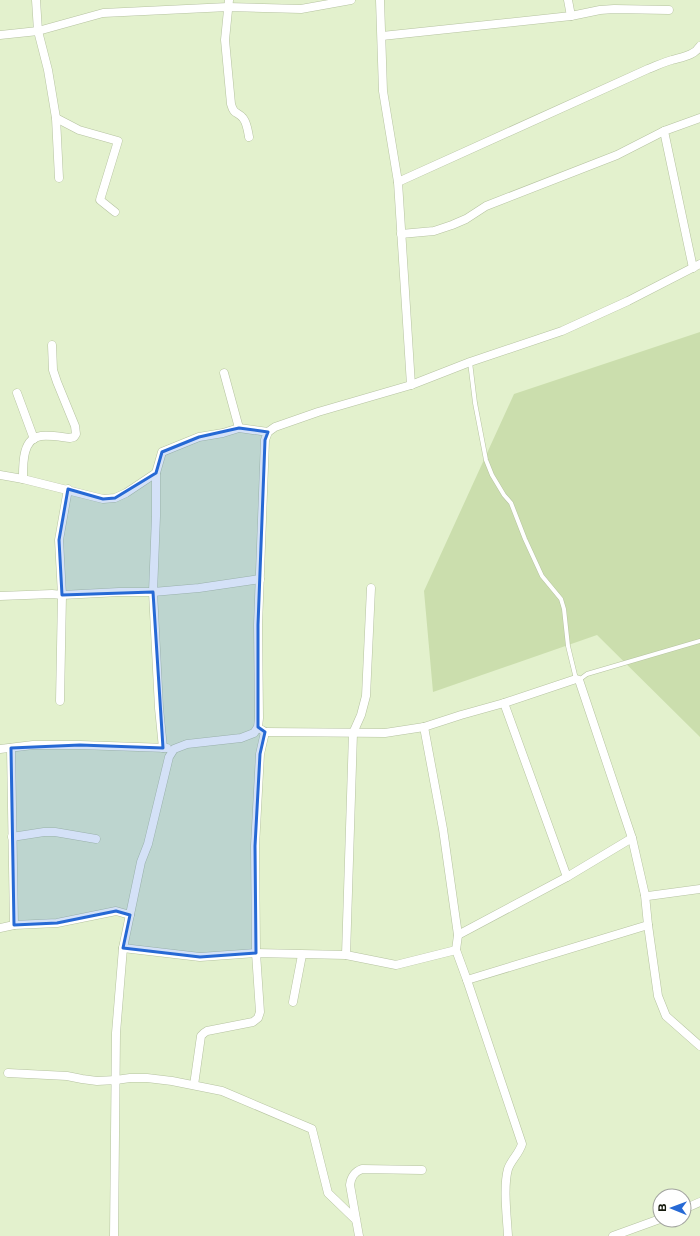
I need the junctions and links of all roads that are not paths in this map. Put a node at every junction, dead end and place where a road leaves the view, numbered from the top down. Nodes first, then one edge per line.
1 (36, 0) edge
2 (351, 0) edge
3 (380, 0) edge
4 (568, 0) edge
5 (228, 3) edge
6 (669, 10) dead end
7 (571, 16) junction
8 (38, 30) junction
9 (0, 34) edge
10 (382, 36) junction
11 (700, 46) edge
12 (56, 118) junction
13 (700, 118) edge
14 (664, 131) junction
15 (249, 137) dead end
16 (59, 178) dead end
17 (398, 182) junction
18 (115, 212) dead end
19 (401, 234) junction
20 (697, 266) edge
21 (52, 345) dead end
22 (470, 362) junction
23 (224, 373) dead end
24 (411, 385) junction
25 (17, 393) dead end
26 (239, 428) junction
27 (268, 432) junction
28 (34, 439) junction
29 (156, 473) junction
30 (0, 476) edge
31 (23, 479) junction
32 (68, 489) junction
33 (260, 579) junction
34 (371, 588) dead end
35 (153, 592) junction
36 (62, 595) junction
37 (0, 596) edge
38 (700, 641) edge
39 (578, 680) junction
40 (60, 701) dead end
41 (504, 704) junction
42 (258, 727) junction
43 (424, 727) junction
44 (265, 732) junction
45 (353, 733) junction
46 (11, 748) junction
47 (163, 748) junction
48 (174, 749) junction
49 (0, 750) edge
50 (12, 837) junction
51 (632, 838) junction
52 (96, 839) dead end
53 (567, 877) junction
54 (700, 889) edge
55 (645, 895) junction
56 (130, 915) junction
57 (14, 925) junction
58 (648, 925) junction
59 (0, 928) edge
60 (458, 935) junction
61 (124, 948) junction
62 (456, 950) junction
63 (256, 953) junction
64 (302, 954) junction
65 (346, 956) junction
66 (467, 980) junction
67 (293, 1002) dead end
68 (700, 1046) edge
69 (8, 1073) dead end
70 (116, 1080) junction
71 (194, 1085) junction
72 (422, 1170) dead end
73 (356, 1220) junction
74 (652, 1222) edge
75 (114, 1236) edge
76 (359, 1236) edge
77 (508, 1236) edge
78 (613, 1236) edge

1 - 8 street
2 - 5 street
3 - 10 street
4 - 7 street
5 - 8 street
5 - 15 street
6 - 7 street
7 - 10 street
8 - 9 street
8 - 12 street
10 - 17 street
11 - 17 street
12 - 16 street
12 - 18 street
13 - 14 street
14 - 19 street
14 - 20 street
17 - 19 street
19 - 24 street
20 - 22 street
21 - 28 street
22 - 24 street
22 - 39 lane
23 - 26 street
24 - 27 street
25 - 28 street
26 - 27 street
26 - 29 street
27 - 33 street
28 - 31 street
29 - 32 street
29 - 35 street
30 - 31 street
31 - 32 street
32 - 36 street
33 - 35 street
33 - 42 street
34 - 45 street
35 - 36 street
35 - 47 street
36 - 37 street
36 - 40 street
38 - 39 lane
39 - 41 street
39 - 51 street
41 - 43 street
41 - 53 street
42 - 44 street
42 - 48 street
43 - 45 street
43 - 60 street
44 - 45 street
44 - 63 street
45 - 65 street
46 - 47 street
46 - 49 street
46 - 50 street
47 - 48 street
48 - 56 street
50 - 52 street
50 - 57 street
51 - 53 street
51 - 55 street
53 - 60 street
54 - 55 street
55 - 58 street
56 - 57 street
56 - 61 street
57 - 59 street
58 - 66 street
58 - 68 street
60 - 62 street
61 - 63 street
61 - 70 street
62 - 65 street
62 - 66 street
63 - 64 street
63 - 71 street
64 - 65 street
64 - 67 street
66 - 77 street
69 - 70 street
70 - 71 street
70 - 75 street
71 - 73 street
72 - 73 street
73 - 76 street
74 - 78 street

